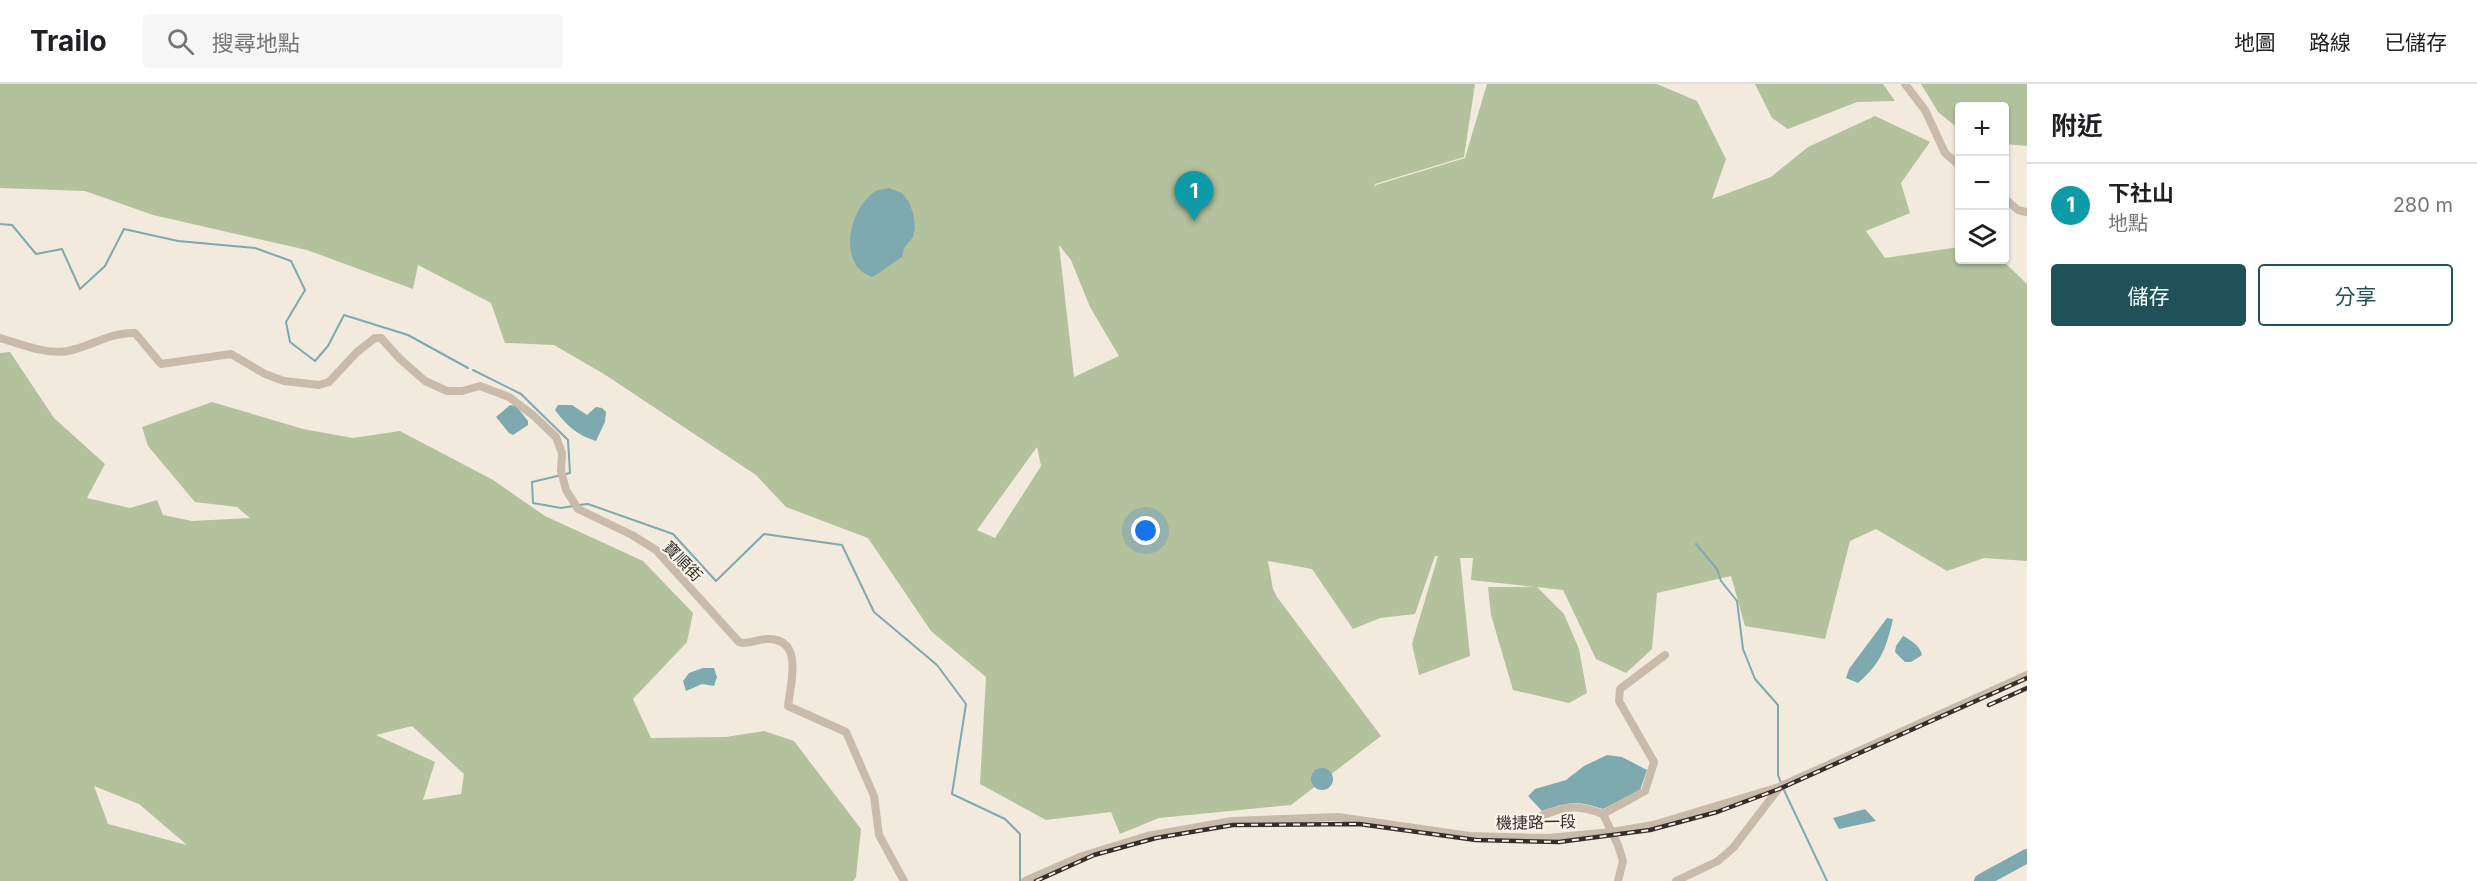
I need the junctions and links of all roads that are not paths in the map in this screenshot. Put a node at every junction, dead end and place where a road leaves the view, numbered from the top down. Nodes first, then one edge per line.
1 (1905, 84) edge
2 (1955, 162) edge
3 (2009, 202) edge
4 (2027, 212) edge
5 (0, 338) edge
6 (1665, 655) dead end
7 (2027, 675) edge
8 (1782, 784) junction
9 (1603, 814) junction
10 (1541, 816) dead end
11 (1612, 832) junction
12 (904, 881) edge
13 (1025, 881) edge
14 (1618, 881) edge
15 (1676, 881) edge

1 - 2 street
3 - 4 street
5 - 12 street, 寶順街
6 - 9 street
7 - 8 street, 機捷路一段
8 - 11 street, 機捷路一段
8 - 15 street
9 - 10 street
9 - 11 street
11 - 13 street, 機捷路一段
11 - 14 street

